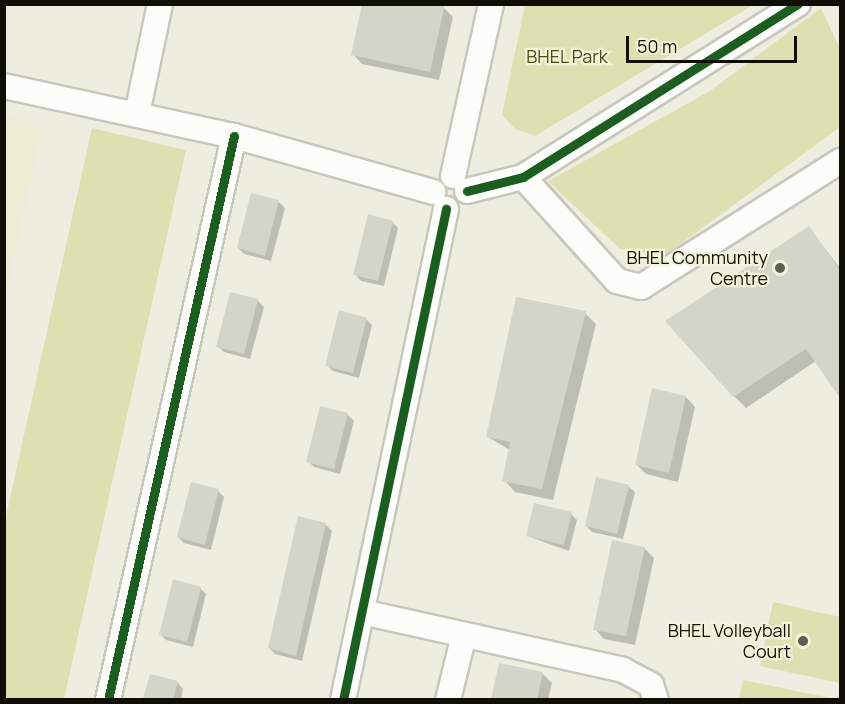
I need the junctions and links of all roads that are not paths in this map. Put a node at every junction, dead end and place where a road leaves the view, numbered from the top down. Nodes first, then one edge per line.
1 (160, 4) edge
2 (491, 4) edge
3 (798, 4) edge
4 (4, 86) edge
5 (137, 114) junction
6 (234, 136) junction
7 (840, 161) edge
8 (523, 177) junction
9 (460, 184) junction
10 (439, 201) junction
11 (362, 612) junction
12 (465, 635) junction
13 (108, 699) edge
14 (343, 699) edge
15 (448, 699) edge
16 (656, 699) edge

1 - 5 street
2 - 9 street
3 - 8 street
4 - 5 street
5 - 6 street
6 - 10 street
6 - 13 street
7 - 8 street
8 - 9 street
9 - 10 street
10 - 11 street
11 - 12 street
11 - 14 street
12 - 15 street
12 - 16 street

